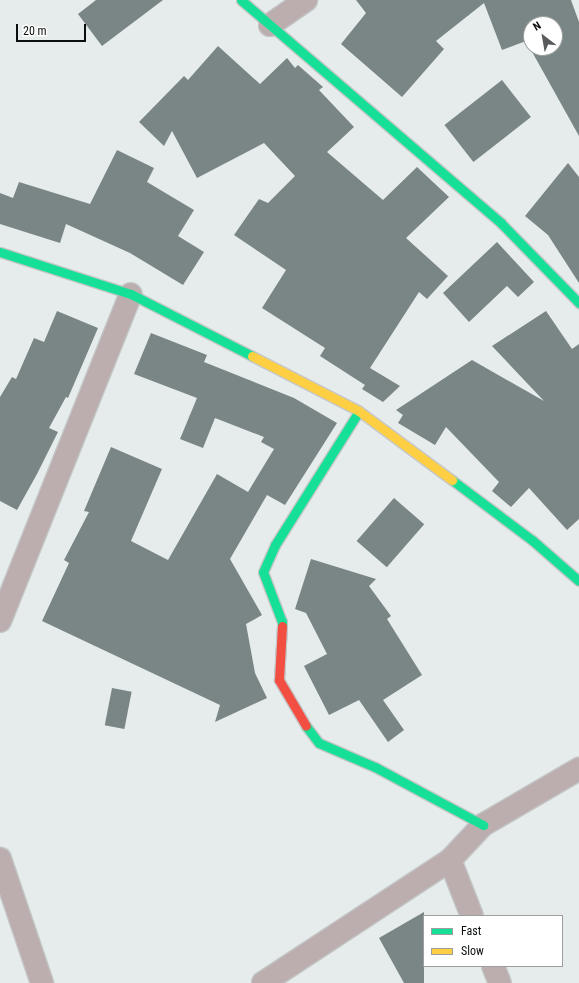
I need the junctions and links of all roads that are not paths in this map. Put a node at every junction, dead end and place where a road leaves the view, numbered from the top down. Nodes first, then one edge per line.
1 (241, 0) edge
2 (306, 0) edge
3 (270, 25) junction
4 (0, 252) edge
5 (131, 294) junction
6 (579, 303) edge
7 (359, 411) junction
8 (579, 581) edge
9 (0, 621) edge
10 (579, 768) edge
11 (483, 825) junction
12 (0, 859) edge
13 (450, 860) junction
14 (472, 915) edge
15 (493, 967) edge
16 (42, 983) edge
17 (263, 983) edge
18 (500, 983) edge

1 - 3 street
2 - 3 street
3 - 6 street
4 - 5 street
5 - 7 street
5 - 9 street
7 - 8 street
7 - 11 street
10 - 11 street
11 - 13 street
12 - 16 street
13 - 14 street
13 - 17 street
15 - 18 street

